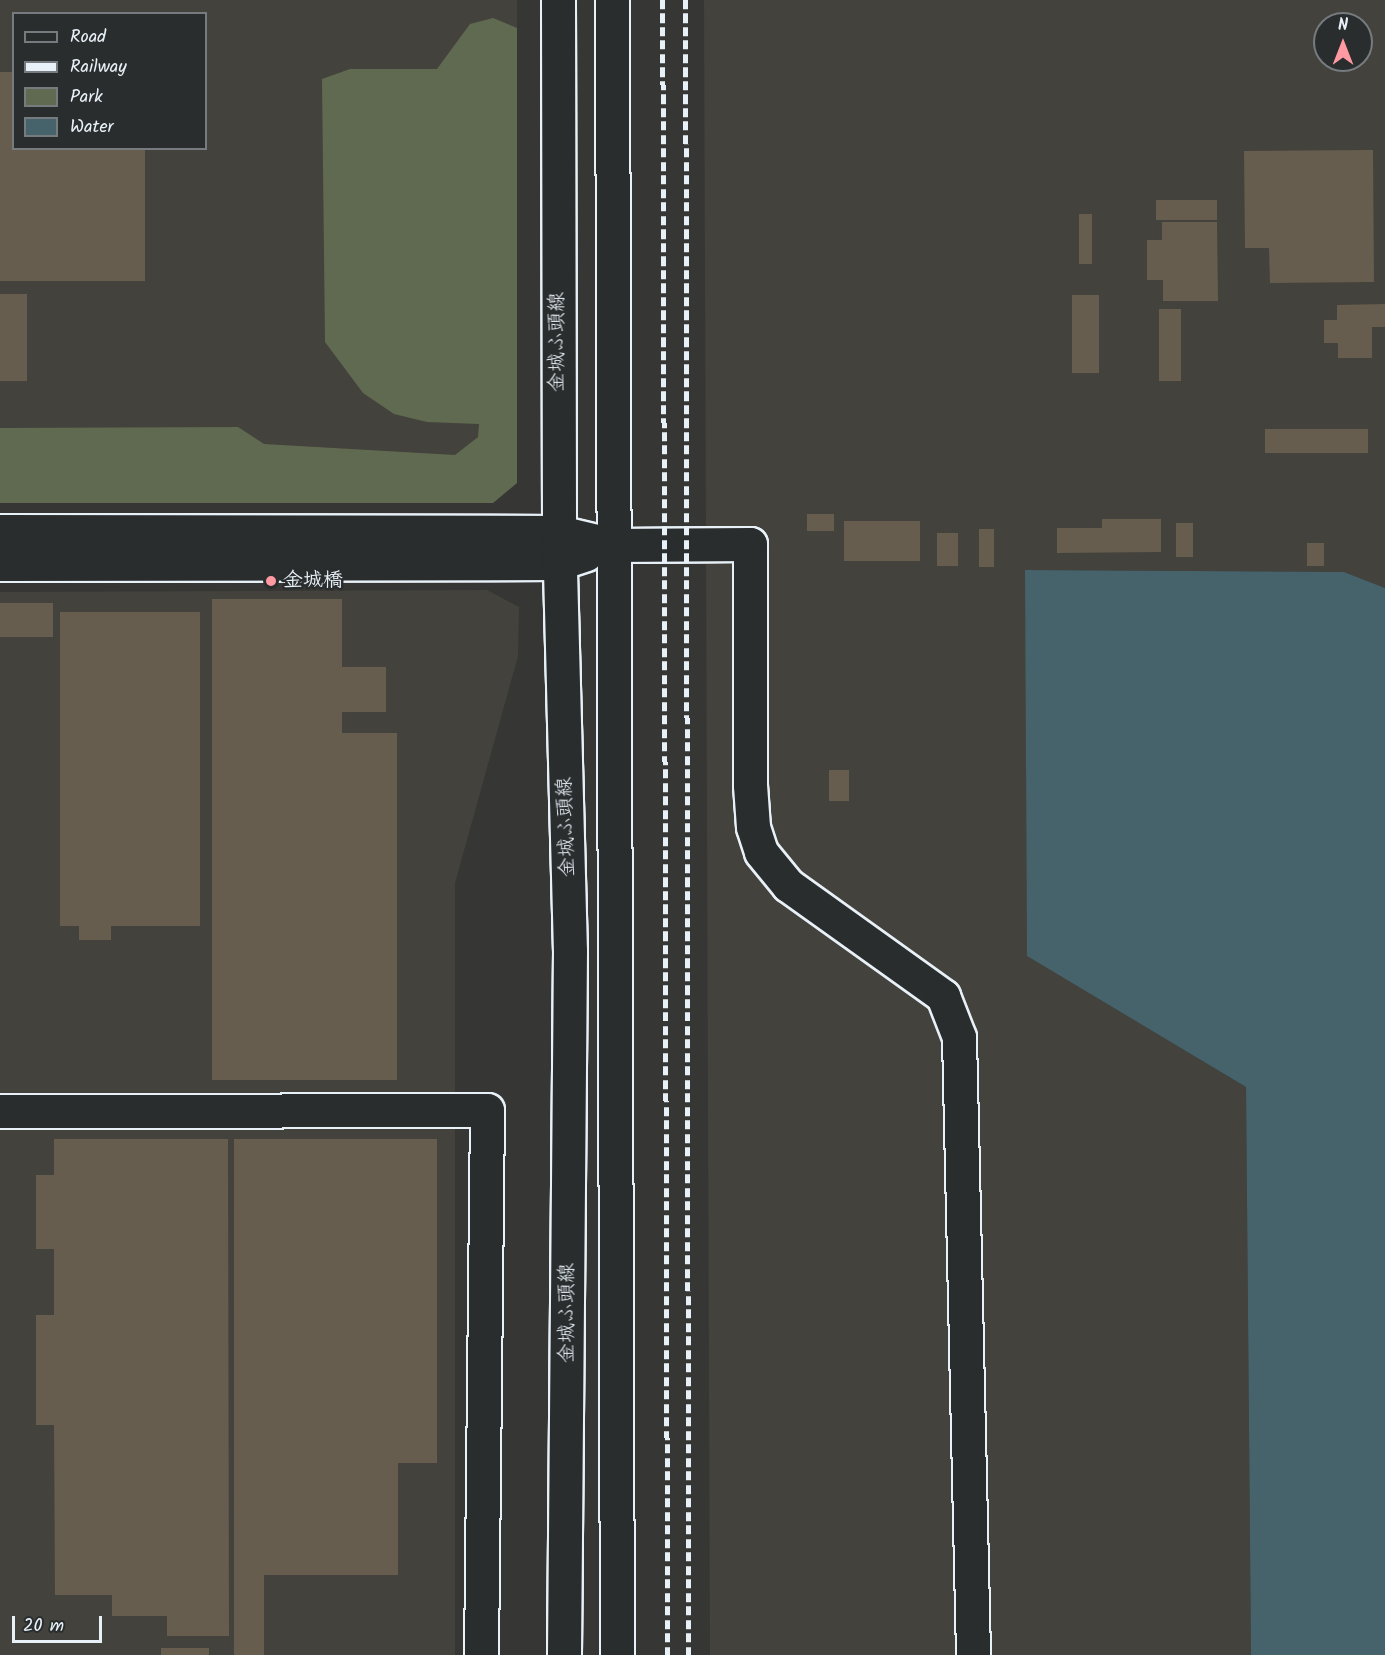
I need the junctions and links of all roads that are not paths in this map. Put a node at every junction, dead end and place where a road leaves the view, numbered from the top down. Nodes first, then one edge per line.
1 (558, 0) edge
2 (612, 0) edge
3 (0, 531) edge
4 (613, 545) junction
5 (559, 548) junction
6 (0, 564) edge
7 (0, 1111) edge
8 (481, 1655) edge
9 (564, 1655) edge
10 (617, 1655) edge
11 (973, 1655) edge

1 - 5 street, 金城ふ頭線
2 - 4 street
3 - 5 street
4 - 5 street
4 - 10 street
4 - 11 street
5 - 6 street
5 - 9 street, 金城ふ頭線
7 - 8 street

